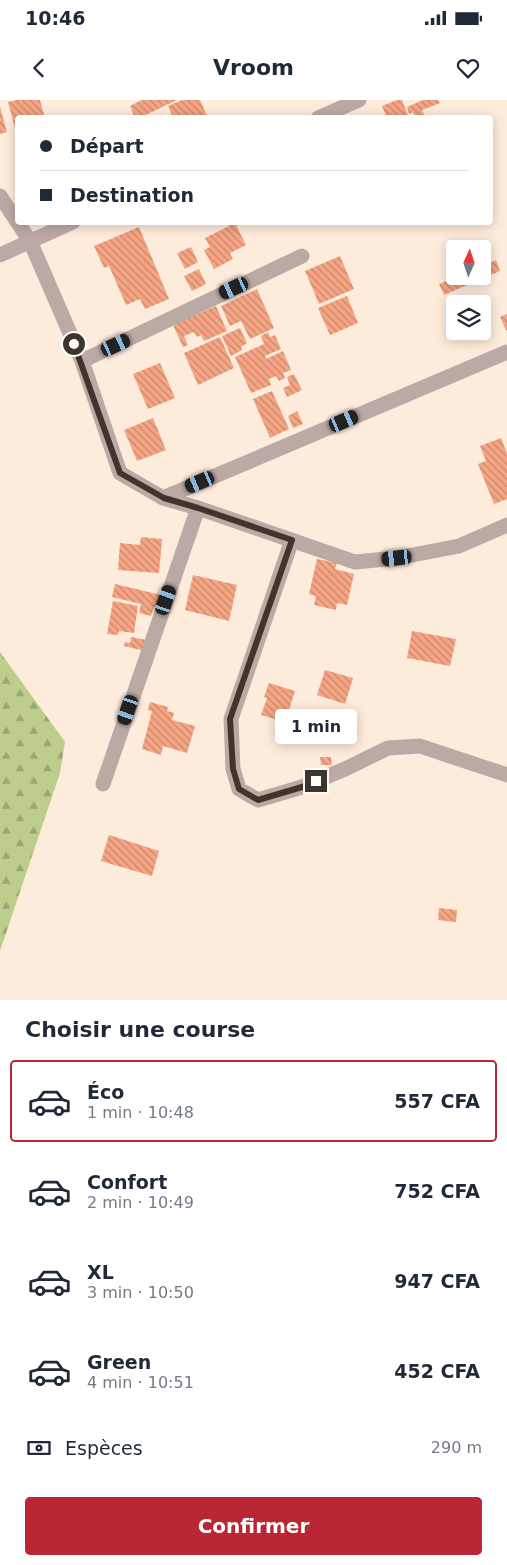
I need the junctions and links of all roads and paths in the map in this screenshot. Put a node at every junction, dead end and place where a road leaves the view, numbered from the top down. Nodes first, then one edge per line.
1 (359, 100) edge
2 (325, 115) edge
3 (0, 196) edge
4 (15, 218) edge
5 (19, 225) edge
6 (66, 225) edge
7 (30, 241) junction
8 (0, 254) edge
9 (302, 256) dead end
10 (507, 352) edge
11 (82, 361) junction
12 (164, 498) junction
13 (198, 508) junction
14 (507, 525) edge
15 (292, 540) junction
16 (507, 775) edge
17 (103, 784) dead end

1 - 2 street
3 - 4 street
5 - 7 street
6 - 7 street
7 - 8 street
7 - 11 street
9 - 11 street
10 - 12 street
11 - 12 street
12 - 13 street
13 - 15 street
13 - 17 street
14 - 15 street
15 - 16 street

